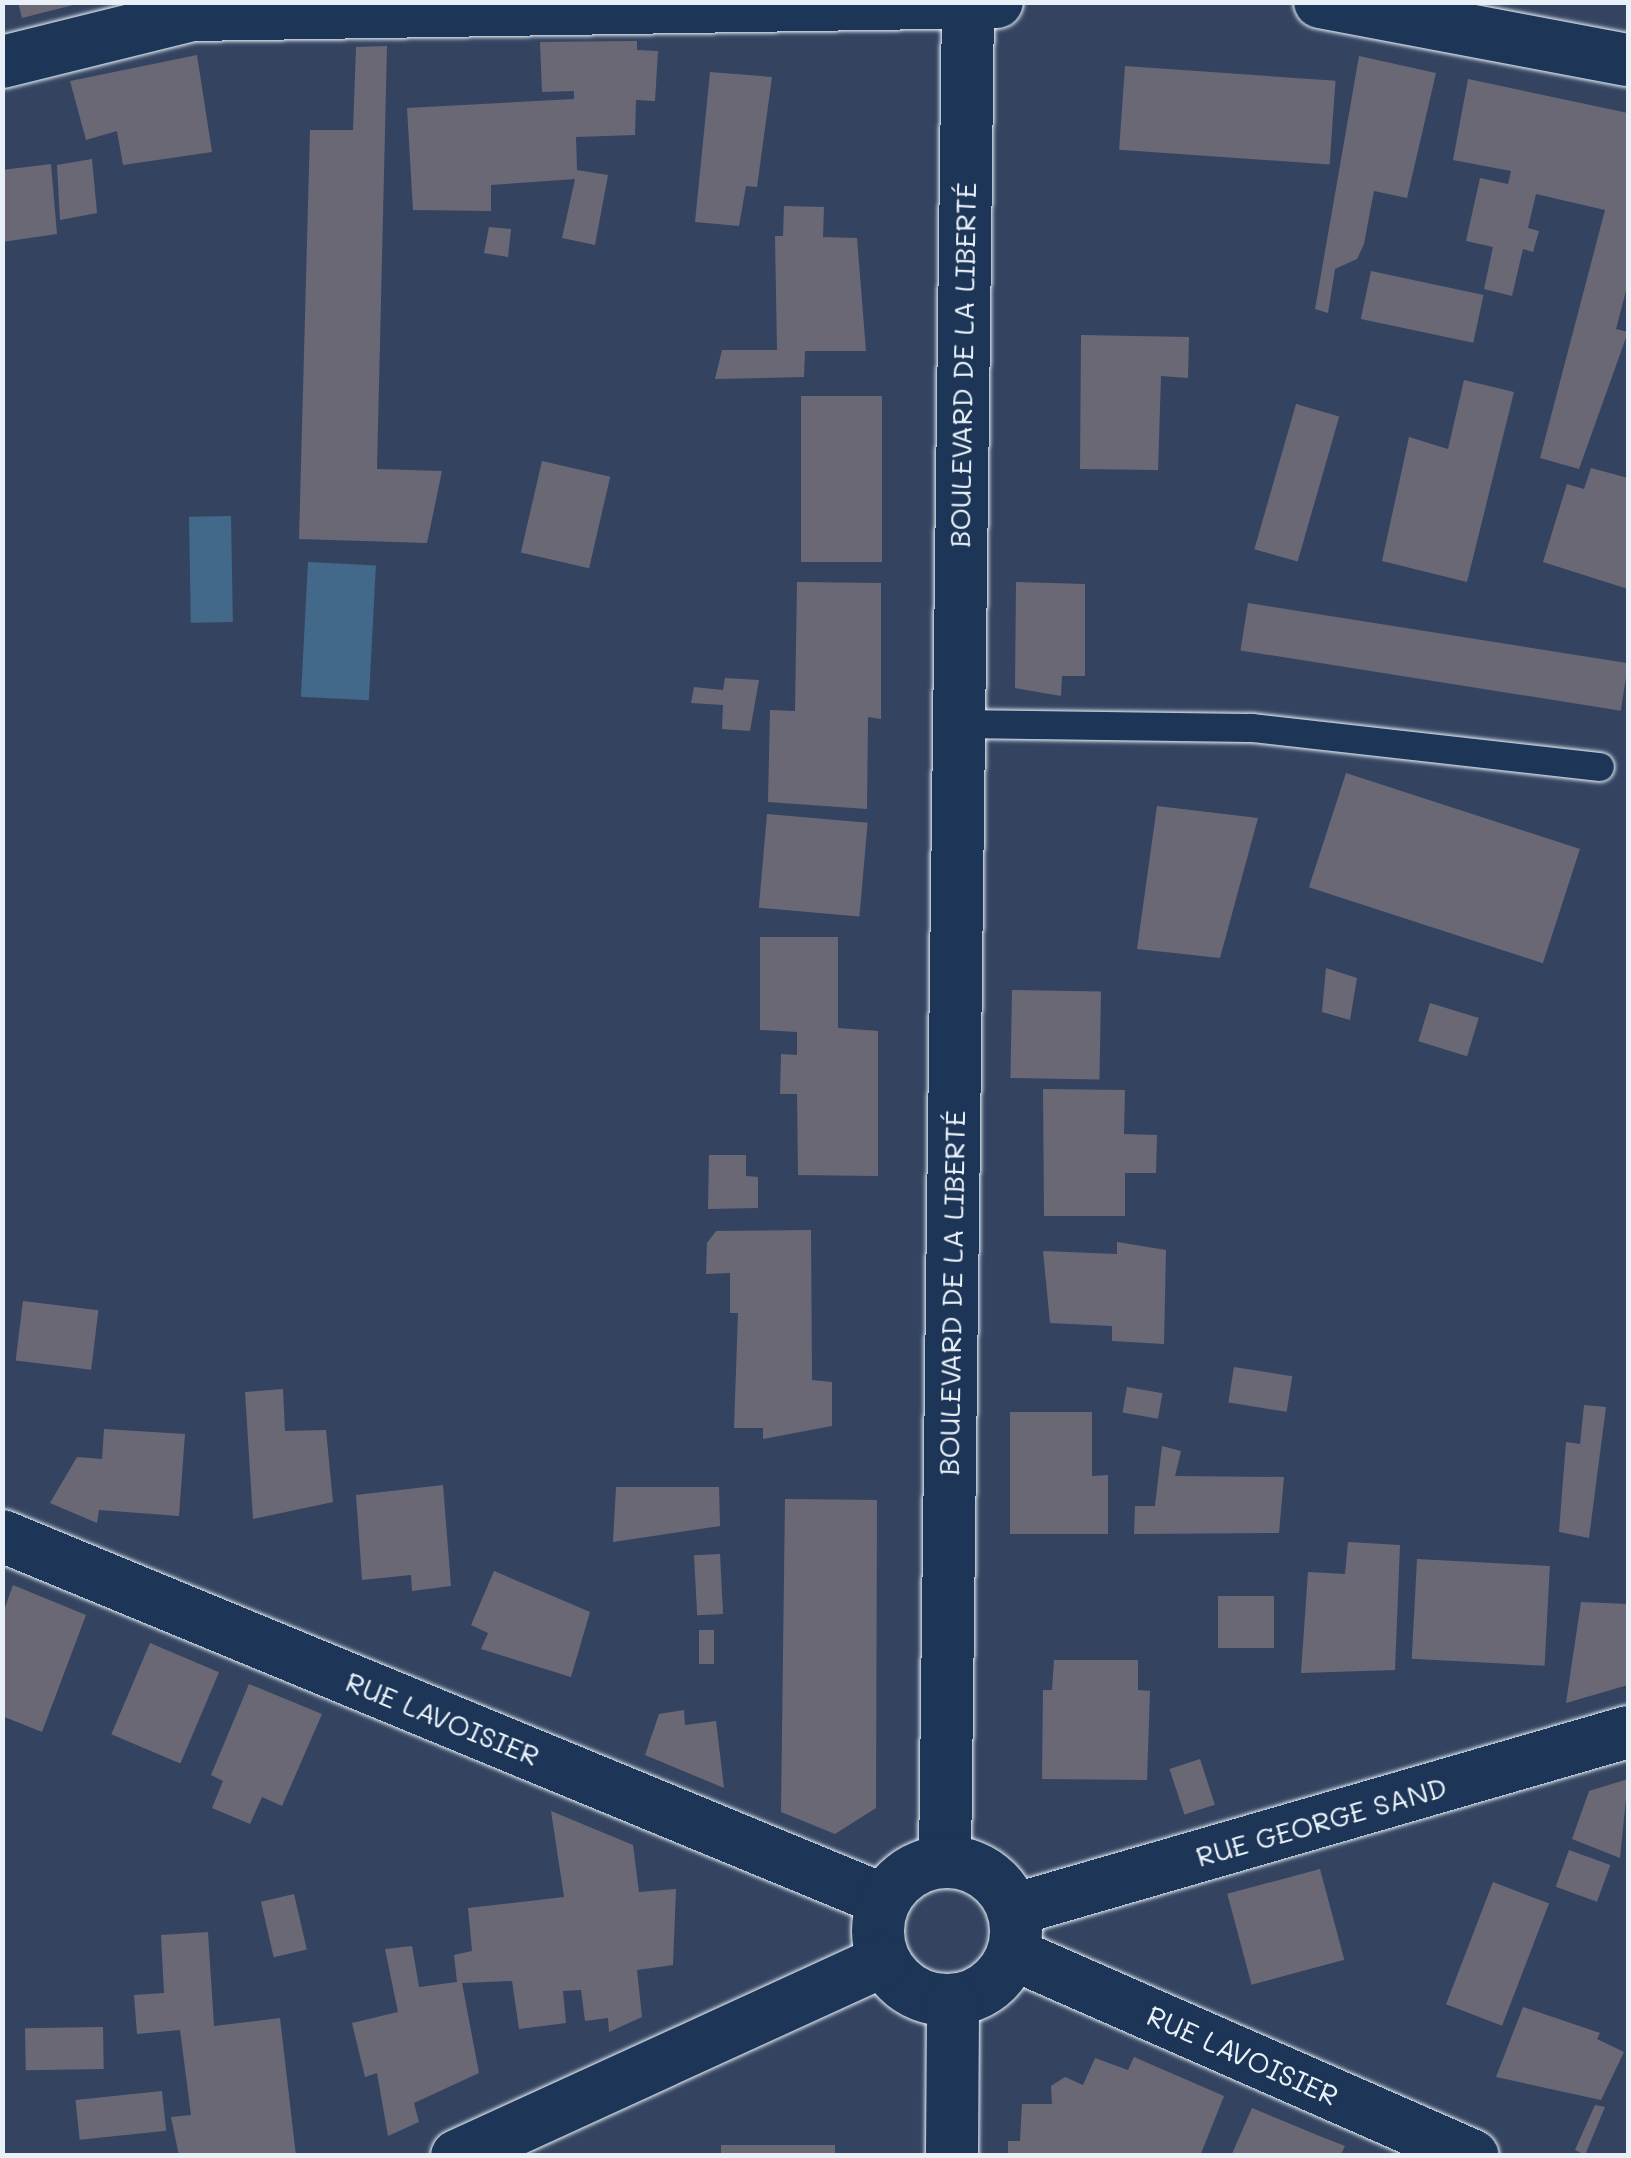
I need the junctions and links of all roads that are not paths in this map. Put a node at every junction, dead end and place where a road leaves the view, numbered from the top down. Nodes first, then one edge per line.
1 (1320, 2) edge
2 (982, 4) edge
3 (1628, 60) edge
4 (2, 62) edge
5 (956, 724) junction
6 (1600, 767) dead end
7 (2, 1536) edge
8 (1628, 1732) edge
9 (944, 1861) junction
10 (884, 1900) junction
11 (1013, 1932) junction
12 (884, 1961) junction
13 (953, 2001) junction
14 (456, 2156) edge
15 (952, 2156) edge
16 (1473, 2156) edge

1 - 3 street
2 - 4 street
2 - 5 street, BOULEVARD DE LA LIBERTÉ
5 - 6 lane
5 - 9 street, BOULEVARD DE LA LIBERTÉ
7 - 10 street, RUE LAVOISIER
8 - 11 street, RUE GEORGE SAND
9 - 10 street
9 - 11 street
10 - 12 street
11 - 13 street
11 - 16 street, RUE LAVOISIER
12 - 13 street
12 - 14 street
13 - 15 street

